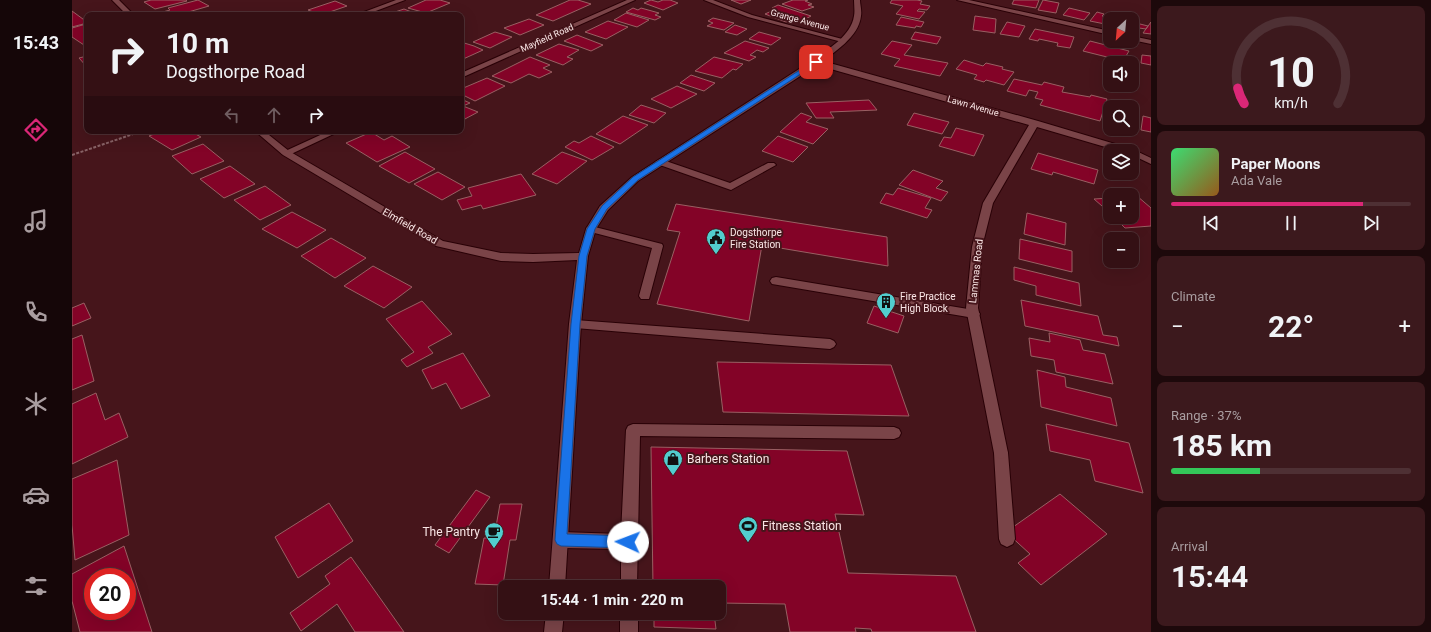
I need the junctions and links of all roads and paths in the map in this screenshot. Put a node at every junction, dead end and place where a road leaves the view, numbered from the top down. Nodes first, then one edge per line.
1 (115, 0) edge
2 (402, 0) edge
3 (632, 0) edge
4 (708, 0) edge
5 (857, 0) edge
6 (960, 0) edge
7 (128, 12) edge
8 (368, 12) edge
9 (1103, 31) edge
10 (1139, 39) edge
11 (842, 40) junction
12 (1151, 42) edge
13 (816, 62) junction
14 (464, 75) edge
15 (1035, 123) junction
16 (133, 134) edge
17 (263, 134) edge
18 (329, 134) edge
19 (1105, 144) edge
20 (286, 153) junction
21 (72, 155) edge
22 (1139, 156) edge
23 (1151, 161) edge
24 (660, 162) junction
25 (771, 166) dead end
26 (591, 229) junction
27 (583, 256) junction
28 (776, 281) dead end
29 (645, 296) dead end
30 (974, 314) junction
31 (576, 324) junction
32 (830, 344) dead end
33 (894, 433) dead end
34 (1007, 539) dead end
35 (561, 540) junction
36 (628, 542) junction
37 (558, 580) edge
38 (629, 580) edge
39 (554, 620) edge
40 (629, 620) edge
41 (553, 632) edge
42 (629, 632) edge

1 - 7 street
2 - 8 street
3 - 14 street, Mayfield Road
4 - 11 street, Grange Avenue
5 - 11 street
6 - 9 street
10 - 12 street
11 - 13 street
13 - 15 street, Lawn Avenue
13 - 24 street
15 - 19 street, Lawn Avenue
15 - 30 street, Lammas Road
16 - 21 path
17 - 20 street, Elmfield Road
18 - 20 street
20 - 27 street, Elmfield Road
22 - 23 street, Lawn Avenue
24 - 25 street
24 - 26 street
26 - 27 street
26 - 29 street
27 - 31 street
28 - 30 street
30 - 34 street, Lammas Road
31 - 32 street
31 - 35 street
33 - 36 street
35 - 36 street
35 - 37 street
36 - 38 street
39 - 41 street
40 - 42 street

